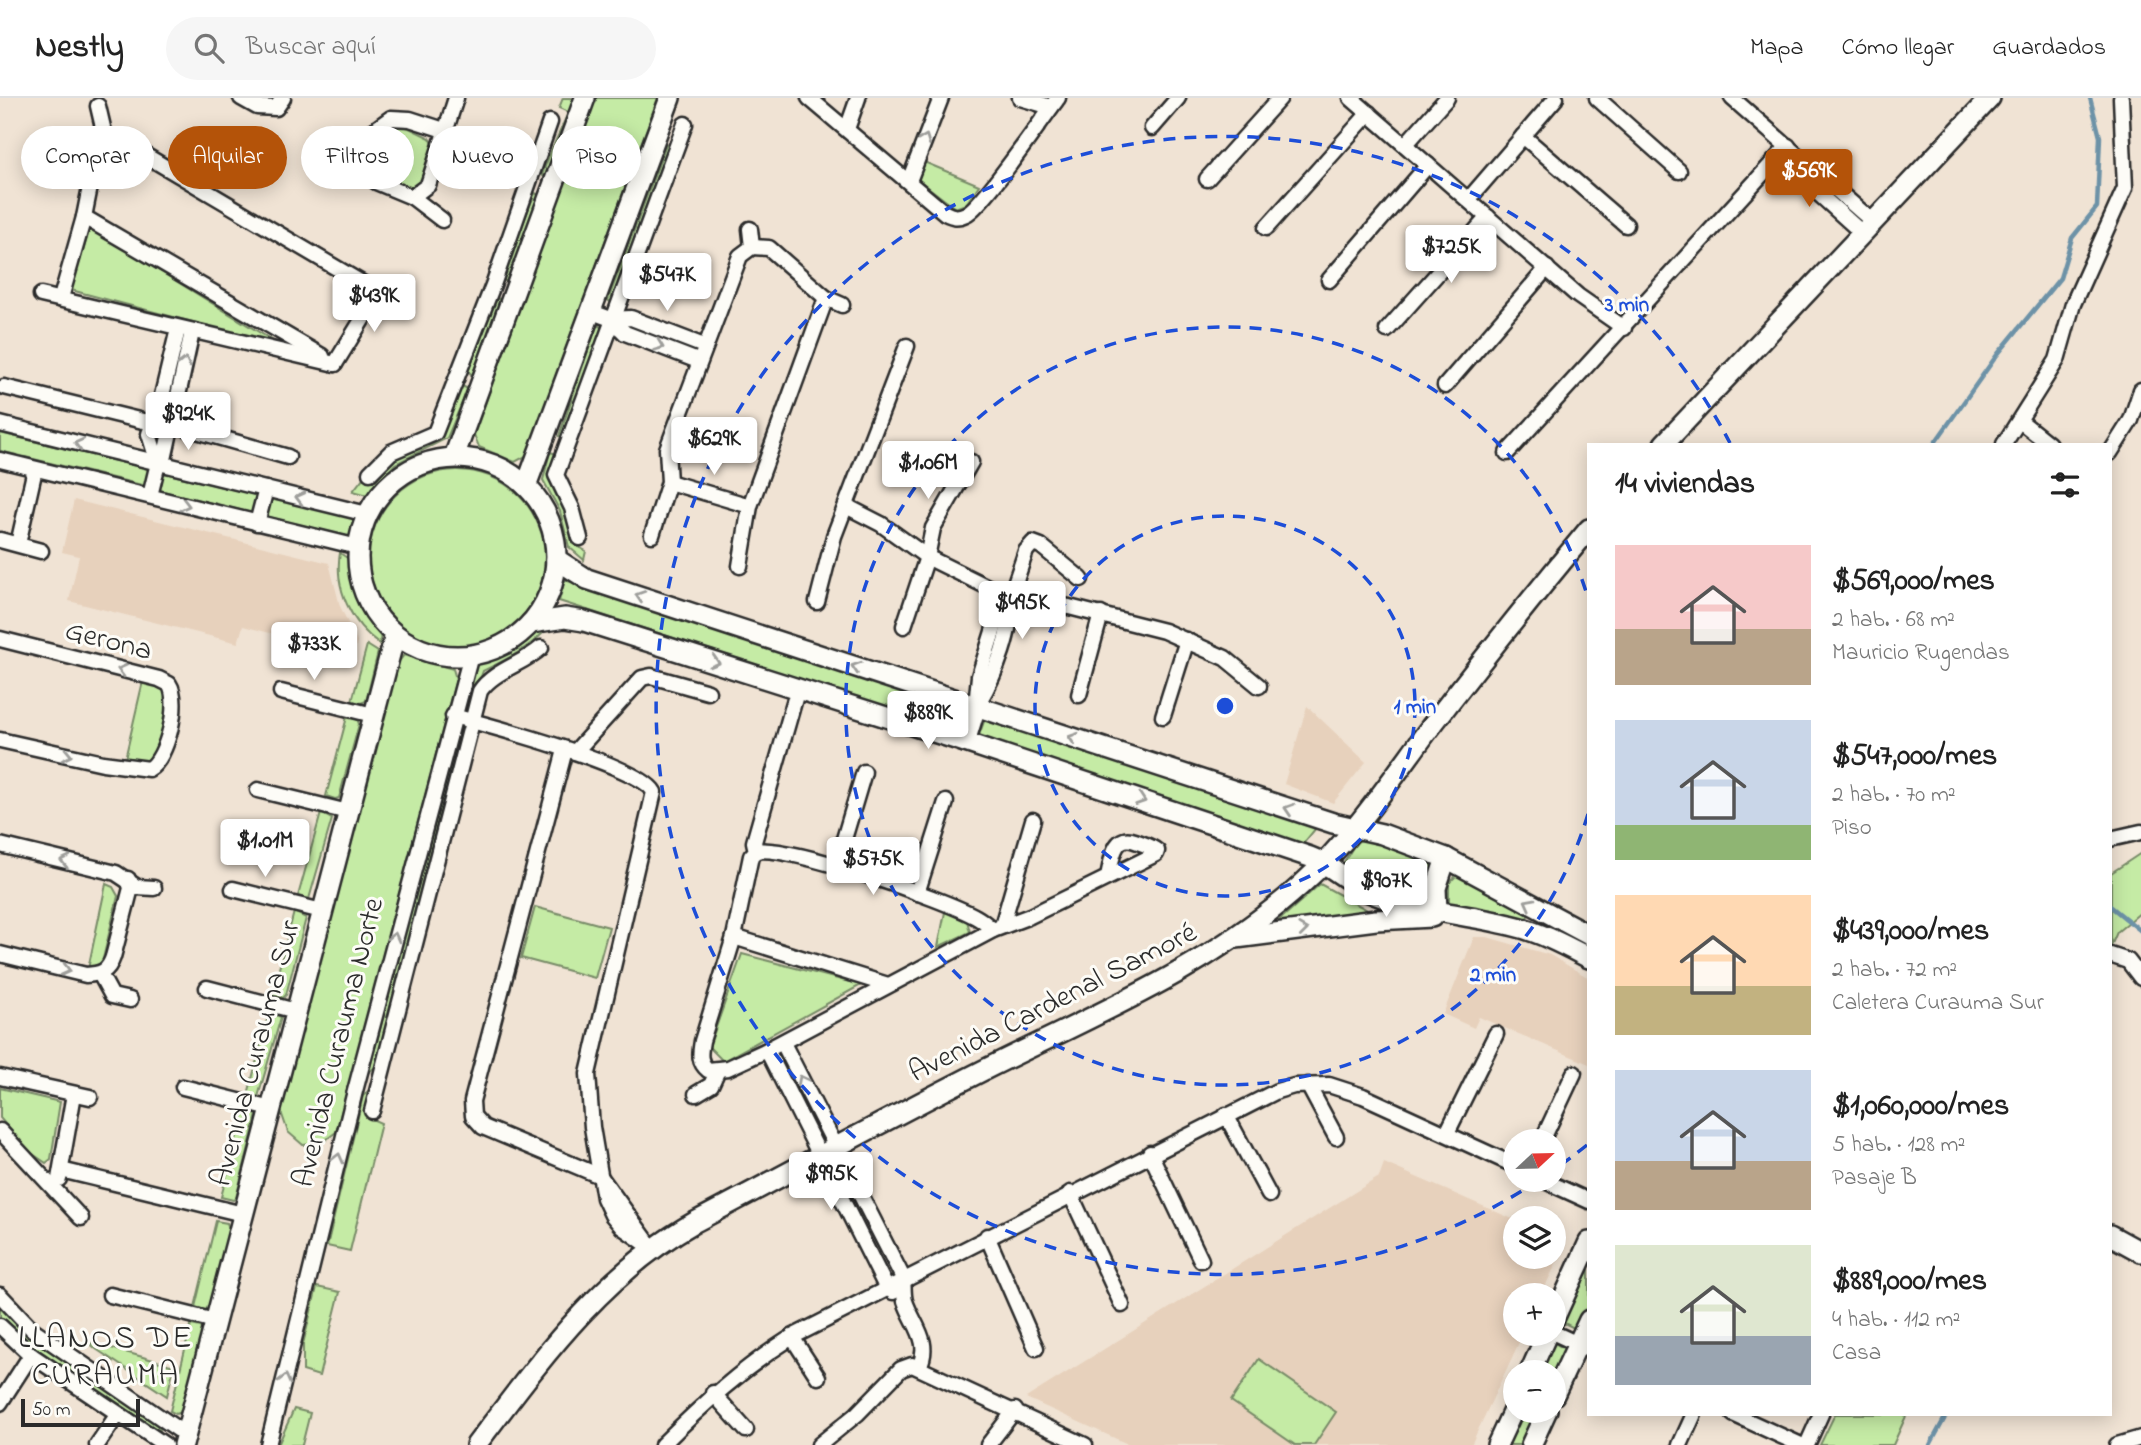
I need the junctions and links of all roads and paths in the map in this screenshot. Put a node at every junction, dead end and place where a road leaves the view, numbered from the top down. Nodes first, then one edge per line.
1 (241, 98) edge
2 (283, 98) edge
3 (456, 98) edge
4 (585, 98) edge
5 (670, 98) edge
6 (809, 98) edge
7 (858, 98) edge
8 (941, 98) edge
9 (1020, 98) edge
10 (1178, 98) edge
11 (1280, 98) edge
12 (1351, 98) edge
13 (1447, 98) edge
14 (1556, 98) edge
15 (1597, 98) edge
16 (1732, 98) edge
17 (1990, 98) edge
18 (2121, 98) edge
19 (1055, 103) edge
20 (98, 107) dead end
21 (1368, 113) junction
22 (550, 122) dead end
23 (685, 124) dead end
24 (103, 126) edge
25 (432, 126) edge
26 (446, 126) edge
27 (1152, 128) dead end
28 (847, 129) junction
29 (657, 131) junction
30 (1523, 136) junction
31 (679, 139) junction
32 (1405, 145) junction
33 (1788, 146) junction
34 (538, 156) edge
35 (154, 160) edge
36 (1428, 165) junction
37 (1679, 171) dead end
38 (1207, 179) dead end
39 (909, 181) junction
40 (428, 185) edge
41 (538, 185) edge
42 (90, 189) edge
43 (526, 189) edge
44 (552, 191) junction
45 (412, 197) junction
46 (1468, 200) junction
47 (84, 217) junction
48 (1488, 217) junction
49 (442, 220) dead end
50 (1626, 225) dead end
51 (1866, 226) junction
52 (1266, 228) dead end
53 (750, 229) dead end
54 (752, 247) junction
55 (1547, 268) junction
56 (1329, 279) dead end
57 (493, 285) junction
58 (41, 295) dead end
59 (513, 295) junction
60 (61, 298) junction
61 (826, 298) junction
62 (842, 305) dead end
63 (592, 312) junction
64 (619, 323) junction
65 (1624, 328) junction
66 (1387, 330) dead end
67 (185, 331) junction
68 (704, 346) junction
69 (907, 346) dead end
70 (698, 361) junction
71 (335, 364) junction
72 (458, 377) junction
73 (479, 385) junction
74 (1445, 386) dead end
75 (4, 387) dead end
76 (2141, 390) edge
77 (152, 420) junction
78 (2020, 421) junction
79 (0, 424) edge
80 (172, 424) junction
81 (543, 438) junction
82 (1665, 443) edge
83 (2005, 443) edge
84 (2048, 443) edge
85 (566, 447) junction
86 (2112, 450) edge
87 (1507, 453) dead end
88 (288, 457) dead end
89 (454, 457) junction
90 (0, 460) edge
91 (971, 462) dead end
92 (160, 463) junction
93 (35, 469) junction
94 (370, 472) dead end
95 (669, 482) junction
96 (526, 486) junction
97 (266, 489) junction
98 (150, 496) junction
99 (750, 506) junction
100 (846, 506) junction
101 (367, 514) junction
102 (257, 523) junction
103 (1587, 531) edge
104 (652, 535) dead end
105 (580, 538) dead end
106 (0, 540) edge
107 (18, 544) junction
108 (358, 547) junction
109 (41, 551) dead end
110 (927, 556) junction
111 (556, 559) junction
112 (740, 566) dead end
113 (1081, 579) dead end
114 (1010, 597) junction
115 (817, 602) dead end
116 (1101, 614) junction
117 (531, 623) junction
118 (904, 626) dead end
119 (394, 635) junction
120 (0, 639) edge
121 (1188, 640) junction
122 (541, 648) dead end
123 (471, 655) junction
124 (1259, 686) dead end
125 (798, 688) junction
126 (281, 692) dead end
127 (708, 692) dead end
128 (1079, 695) dead end
129 (976, 706) junction
130 (373, 715) junction
131 (453, 716) junction
132 (1163, 716) dead end
133 (471, 721) junction
134 (0, 740) edge
135 (965, 741) junction
136 (570, 751) junction
137 (864, 772) dead end
138 (258, 790) dead end
139 (946, 802) dead end
140 (348, 812) junction
141 (1033, 820) dead end
142 (1354, 830) junction
143 (2141, 832) edge
144 (2112, 839) edge
145 (0, 845) edge
146 (756, 850) junction
147 (1446, 858) junction
148 (1325, 862) junction
149 (836, 866) junction
150 (1108, 876) dead end
151 (128, 879) junction
152 (154, 888) dead end
153 (233, 889) dead end
154 (917, 893) junction
155 (322, 911) junction
156 (1437, 911) junction
157 (1475, 917) junction
158 (998, 928) junction
159 (1587, 934) edge
160 (733, 937) junction
161 (1235, 938) junction
162 (0, 954) edge
163 (2112, 956) edge
164 (1587, 957) edge
165 (100, 974) junction
166 (2141, 978) edge
167 (888, 985) junction
168 (207, 988) dead end
169 (130, 1000) dead end
170 (296, 1011) junction
171 (1496, 1034) dead end
172 (783, 1042) junction
173 (767, 1050) junction
174 (382, 1070) junction
175 (717, 1072) junction
176 (1574, 1073) dead end
177 (0, 1077) edge
178 (1308, 1085) junction
179 (183, 1087) dead end
180 (355, 1091) junction
181 (74, 1094) junction
182 (696, 1094) dead end
183 (90, 1097) dead end
184 (271, 1108) junction
185 (372, 1111) dead end
186 (1226, 1115) junction
187 (1548, 1129) edge
188 (0, 1131) edge
189 (1447, 1133) junction
190 (1336, 1137) dead end
191 (829, 1151) junction
192 (1150, 1153) junction
193 (1503, 1160) edge
194 (61, 1170) junction
195 (600, 1176) junction
196 (56, 1190) junction
197 (1566, 1190) edge
198 (1070, 1193) junction
199 (1269, 1195) dead end
200 (1587, 1200) edge
201 (243, 1214) junction
202 (81, 1218) dead end
203 (987, 1236) junction
204 (2112, 1236) edge
205 (1587, 1246) edge
206 (652, 1248) junction
207 (2141, 1252) edge
208 (1201, 1260) dead end
209 (903, 1278) junction
210 (886, 1287) junction
211 (1566, 1293) edge
212 (0, 1295) edge
213 (110, 1295) dead end
214 (905, 1301) junction
215 (1122, 1305) dead end
216 (215, 1321) junction
217 (0, 1326) edge
218 (1587, 1329) edge
219 (792, 1336) junction
220 (1566, 1338) edge
221 (1583, 1346) edge
222 (1036, 1348) dead end
223 (31, 1355) junction
224 (919, 1367) junction
225 (1566, 1375) edge
226 (818, 1377) dead end
227 (713, 1394) junction
228 (0, 1403) edge
229 (1015, 1410) junction
230 (118, 1414) junction
231 (1693, 1416) edge
232 (1737, 1416) edge
233 (1820, 1416) edge
234 (1507, 1423) edge
235 (1541, 1423) edge
236 (746, 1430) dead end
237 (2141, 1438) edge
238 (189, 1441) edge
239 (97, 1445) edge
240 (165, 1445) edge
241 (268, 1445) edge
242 (476, 1445) edge
243 (662, 1445) edge
244 (819, 1445) edge
245 (988, 1445) edge
246 (1085, 1445) edge
247 (1497, 1445) edge
248 (1531, 1445) edge
249 (1679, 1445) edge
250 (1801, 1445) edge
251 (1807, 1445) edge
252 (2117, 1445) edge

1 - 2 street
3 - 26 street
4 - 44 street
5 - 29 street
6 - 28 street
7 - 28 street
39 -> 8 street
9 - 19 street
10 - 27 street
11 - 38 street
12 - 21 street
13 - 32 street
14 - 30 street
15 - 37 street
16 - 33 street
17 - 51 street
18 - 78 street
19 - 39 street
20 - 24 street
21 - 32 street
21 - 52 street
22 - 34 street
23 - 31 street
25 - 45 street
28 - 39 street
29 - 31 street
29 - 63 street
30 - 46 street
30 - 50 street
31 - 64 street
32 - 36 street
33 - 51 street
33 - 65 street
35 - 71 street
36 - 46 street
36 - 56 street
40 - 45 street
41 - 44 street
42 - 47 street
43 - 57 street
44 - 59 street
45 - 49 street
46 - 48 street
47 - 60 street
47 - 71 street
48 - 55 street
48 - 66 street
51 - 82 street
53 - 54 street
54 - 61 street
54 - 68 street
55 - 65 street
55 - 74 street
57 - 59 street
57 - 72 street
58 - 60 street
59 - 73 street
60 - 67 street
61 - 62 street
61 - 99 street
63 - 64 street
63 - 81 street
64 - 68 street
64 -> 70 street
64 - 85 street
65 - 87 street
67 - 71 street
67 - 77 street
80 -> 67 street
68 - 70 street
69 - 100 street
70 - 95 street
72 - 73 street
72 - 94 street
73 - 89 street
75 - 77 street
76 - 86 street
77 - 80 street
77 - 92 street
78 - 83 street
78 - 84 street
92 -> 79 street
80 - 88 street
80 - 92 street
81 - 85 street
81 - 96 street
85 - 105 street
89 - 96 street
89 - 101 street
90 - 93 street
91 - 110 street
92 - 97 street
92 - 98 street
93 - 98 street
93 - 107 street
95 - 99 street
95 - 104 street
96 - 111 street
101 -> 97 street
97 - 102 street
98 -> 102 street
99 - 112 street
100 - 110 street
100 - 115 street
101 - 108 street
102 - 108 street
103 - 142 street, Avenida Cardenal Samoré
106 - 107 street
107 - 109 street
108 - 119 street
110 - 114 street
110 - 118 street
111 - 117 street
129 -> 111 street
113 - 114 street
114 - 116 street
114 - 129 street
116 - 121 street
116 - 128 street
117 - 123 street
117 -> 125 street
119 - 123 street
119 - 130 street, Avenida Curauma Sur
134 -> 120 street, Gerona
121 - 124 street
121 - 132 street
122 - 133 street
123 - 131 street, Avenida Curauma Norte
125 - 135 street
125 - 146 street
126 - 130 street
127 - 136 street
129 - 135 street
142 -> 129 street
130 - 140 street, Avenida Curauma Sur
131 - 133 street
180 -> 131 street, Avenida Curauma Norte
133 - 136 street
133 - 174 street
135 -> 148 street
136 - 195 street
136 - 195 street
137 - 149 street
138 - 140 street
139 - 154 street
140 - 155 street, Avenida Curauma Sur
141 - 158 street
142 - 147 street
142 - 148 street, Avenida Cardenal Samoré
143 - 144 street
151 -> 145 street
146 - 149 street
146 - 160 street
147 - 156 street
159 -> 147 street
148 - 156 street
148 - 161 street, Avenida Cardenal Samoré
149 - 154 street
150 - 158 street
151 - 152 street
151 - 165 street
153 - 155 street
154 - 158 street
155 - 170 street, Avenida Curauma Sur
156 - 157 street
161 -> 157 street
157 - 164 street
158 - 167 street
160 - 167 street
160 - 175 street
161 - 191 street, Avenida Cardenal Samoré
162 -> 165 street
163 - 166 street
165 - 169 street
167 - 172 street
168 - 170 street
170 - 184 street, Avenida Curauma Sur
171 - 189 street
172 - 173 street
191 -> 172 street
173 - 175 street
173 - 191 street
174 - 180 street
174 - 185 street
175 - 182 street
176 - 187 street
177 - 181 street
178 - 186 street
178 - 189 street
178 - 190 street
179 - 184 street
241 -> 180 street, Avenida Curauma Norte
181 - 183 street
181 - 194 street
184 - 201 street, Avenida Curauma Sur
186 - 192 street
186 - 199 street
188 - 196 street
189 - 193 street
191 - 206 street, Avenida Cardenal Samoré
191 - 209 street
191 - 210 street
192 - 198 street
192 - 208 street
194 - 196 street
194 - 201 street
195 - 206 street
196 - 202 street
197 - 200 street
198 - 203 street
198 - 215 street
201 - 216 street, Avenida Curauma Sur
203 - 209 street
203 - 222 street
204 - 207 street
205 - 211 street
206 - 242 street, Avenida Cardenal Samoré
209 - 210 street
209 - 214 street
210 - 214 street
210 - 219 street
212 - 238 street
213 - 216 street
214 - 224 street
216 - 238 street, Avenida Curauma Sur
217 - 223 street
218 - 221 street
219 - 226 street
219 - 227 street
220 - 221 street
221 - 225 street
223 - 228 street
223 - 230 street
224 - 229 street
224 - 244 street
227 - 236 street
227 - 243 street
229 - 245 street
229 - 246 street
230 - 239 street
230 - 240 street
231 - 249 street
232 - 250 street
233 - 251 street
234 - 247 street
235 - 248 street
237 - 252 street

